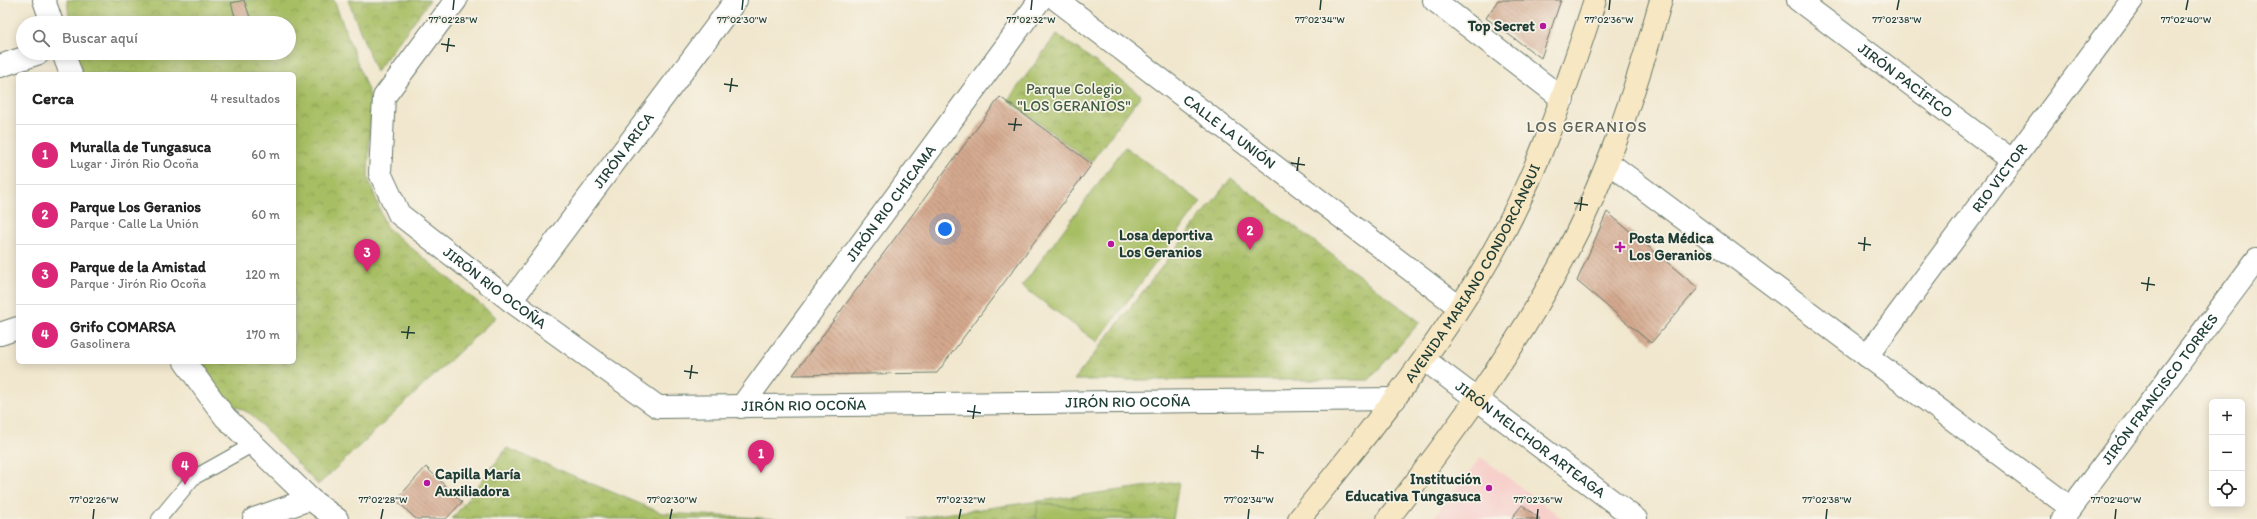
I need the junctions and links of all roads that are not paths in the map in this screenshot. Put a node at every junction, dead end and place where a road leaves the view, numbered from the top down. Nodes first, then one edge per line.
1 (44, 0) edge
2 (456, 0) edge
3 (736, 0) edge
4 (1040, 0) edge
5 (1057, 0) edge
6 (1434, 0) edge
7 (1595, 0) edge
8 (1661, 0) edge
9 (1798, 0) edge
10 (2132, 0) edge
11 (50, 16) edge
12 (18, 60) edge
13 (66, 60) edge
14 (0, 66) edge
15 (70, 72) edge
16 (1563, 99) junction
17 (2013, 161) junction
18 (1609, 163) junction
19 (2257, 259) edge
20 (511, 301) junction
21 (1459, 308) junction
22 (16, 329) edge
23 (0, 334) edge
24 (1868, 356) junction
25 (1424, 360) junction
26 (186, 364) edge
27 (1395, 399) junction
28 (1477, 400) junction
29 (741, 407) junction
30 (252, 445) junction
31 (310, 499) junction
32 (2067, 514) edge
33 (159, 519) edge
34 (254, 519) edge
35 (336, 519) edge
36 (1299, 519) edge
37 (1388, 519) edge
38 (1636, 519) edge

1 - 11 street
2 - 20 street, JIRÓN RIO OCOÑA
3 - 20 street, JIRÓN ARICA
4 - 29 street, JIRÓN RIO CHICAMA
5 - 21 street, CALLE LA UNIÓN
6 - 16 street
7 - 16 main road, AVENIDA MARIANO CONDORCANQUI
8 - 18 main road
9 - 17 street, JIRÓN PACÍFICO
10 - 17 street, RIO VICTOR
12 - 14 street
13 - 15 street
16 - 21 main road, AVENIDA MARIANO CONDORCANQUI
17 - 24 street, RIO VICTOR
18 - 24 street
18 - 28 main road
19 - 32 street, JIRÓN FRANCISCO TORRES
20 - 29 street, JIRÓN RIO OCOÑA
21 - 25 main road, AVENIDA MARIANO CONDORCANQUI
22 - 23 street
24 - 32 street
25 - 27 main road, AVENIDA MARIANO CONDORCANQUI
25 - 28 street, JIRÓN MELCHOR ARTEAGA
26 - 30 street
27 - 29 street, JIRÓN RIO OCOÑA
27 - 36 main road, AVENIDA MARIANO CONDORCANQUI
28 - 37 main road
28 - 38 street, JIRÓN MELCHOR ARTEAGA
30 - 31 street
30 - 33 lane
31 - 34 street
31 - 35 street

